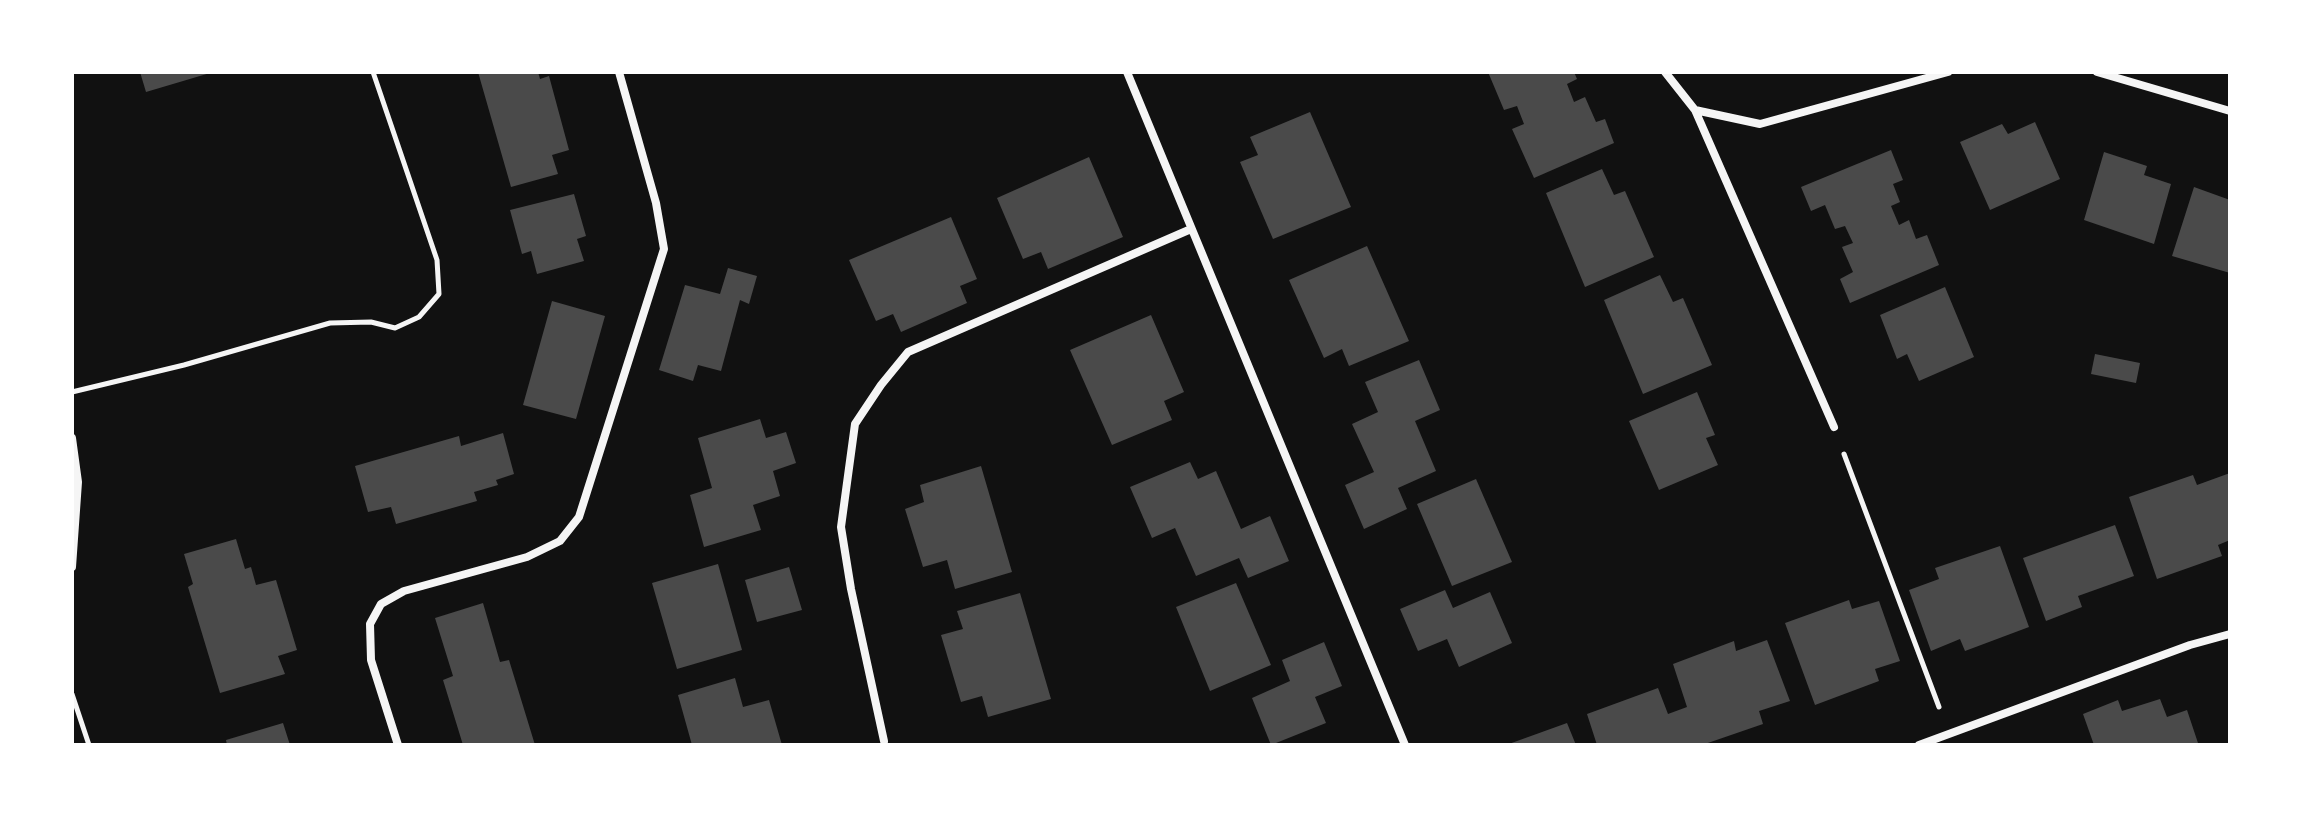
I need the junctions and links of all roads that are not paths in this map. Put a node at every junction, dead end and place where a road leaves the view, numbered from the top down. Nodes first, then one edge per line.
1 (619, 72) edge
2 (1127, 72) edge
3 (1665, 72) edge
4 (1948, 72) edge
5 (2097, 72) edge
6 (1695, 110) junction
7 (2230, 111) edge
8 (1191, 229) junction
9 (1834, 427) road end
10 (72, 438) edge
11 (72, 567) edge
12 (2230, 634) edge
13 (884, 741) dead end
14 (398, 745) edge
15 (1405, 745) edge
16 (1919, 745) edge

1 - 14 street
2 - 8 street
3 - 6 street
4 - 6 street
5 - 7 street
6 - 9 street
8 - 13 street
8 - 15 street
10 - 11 street
12 - 16 street

